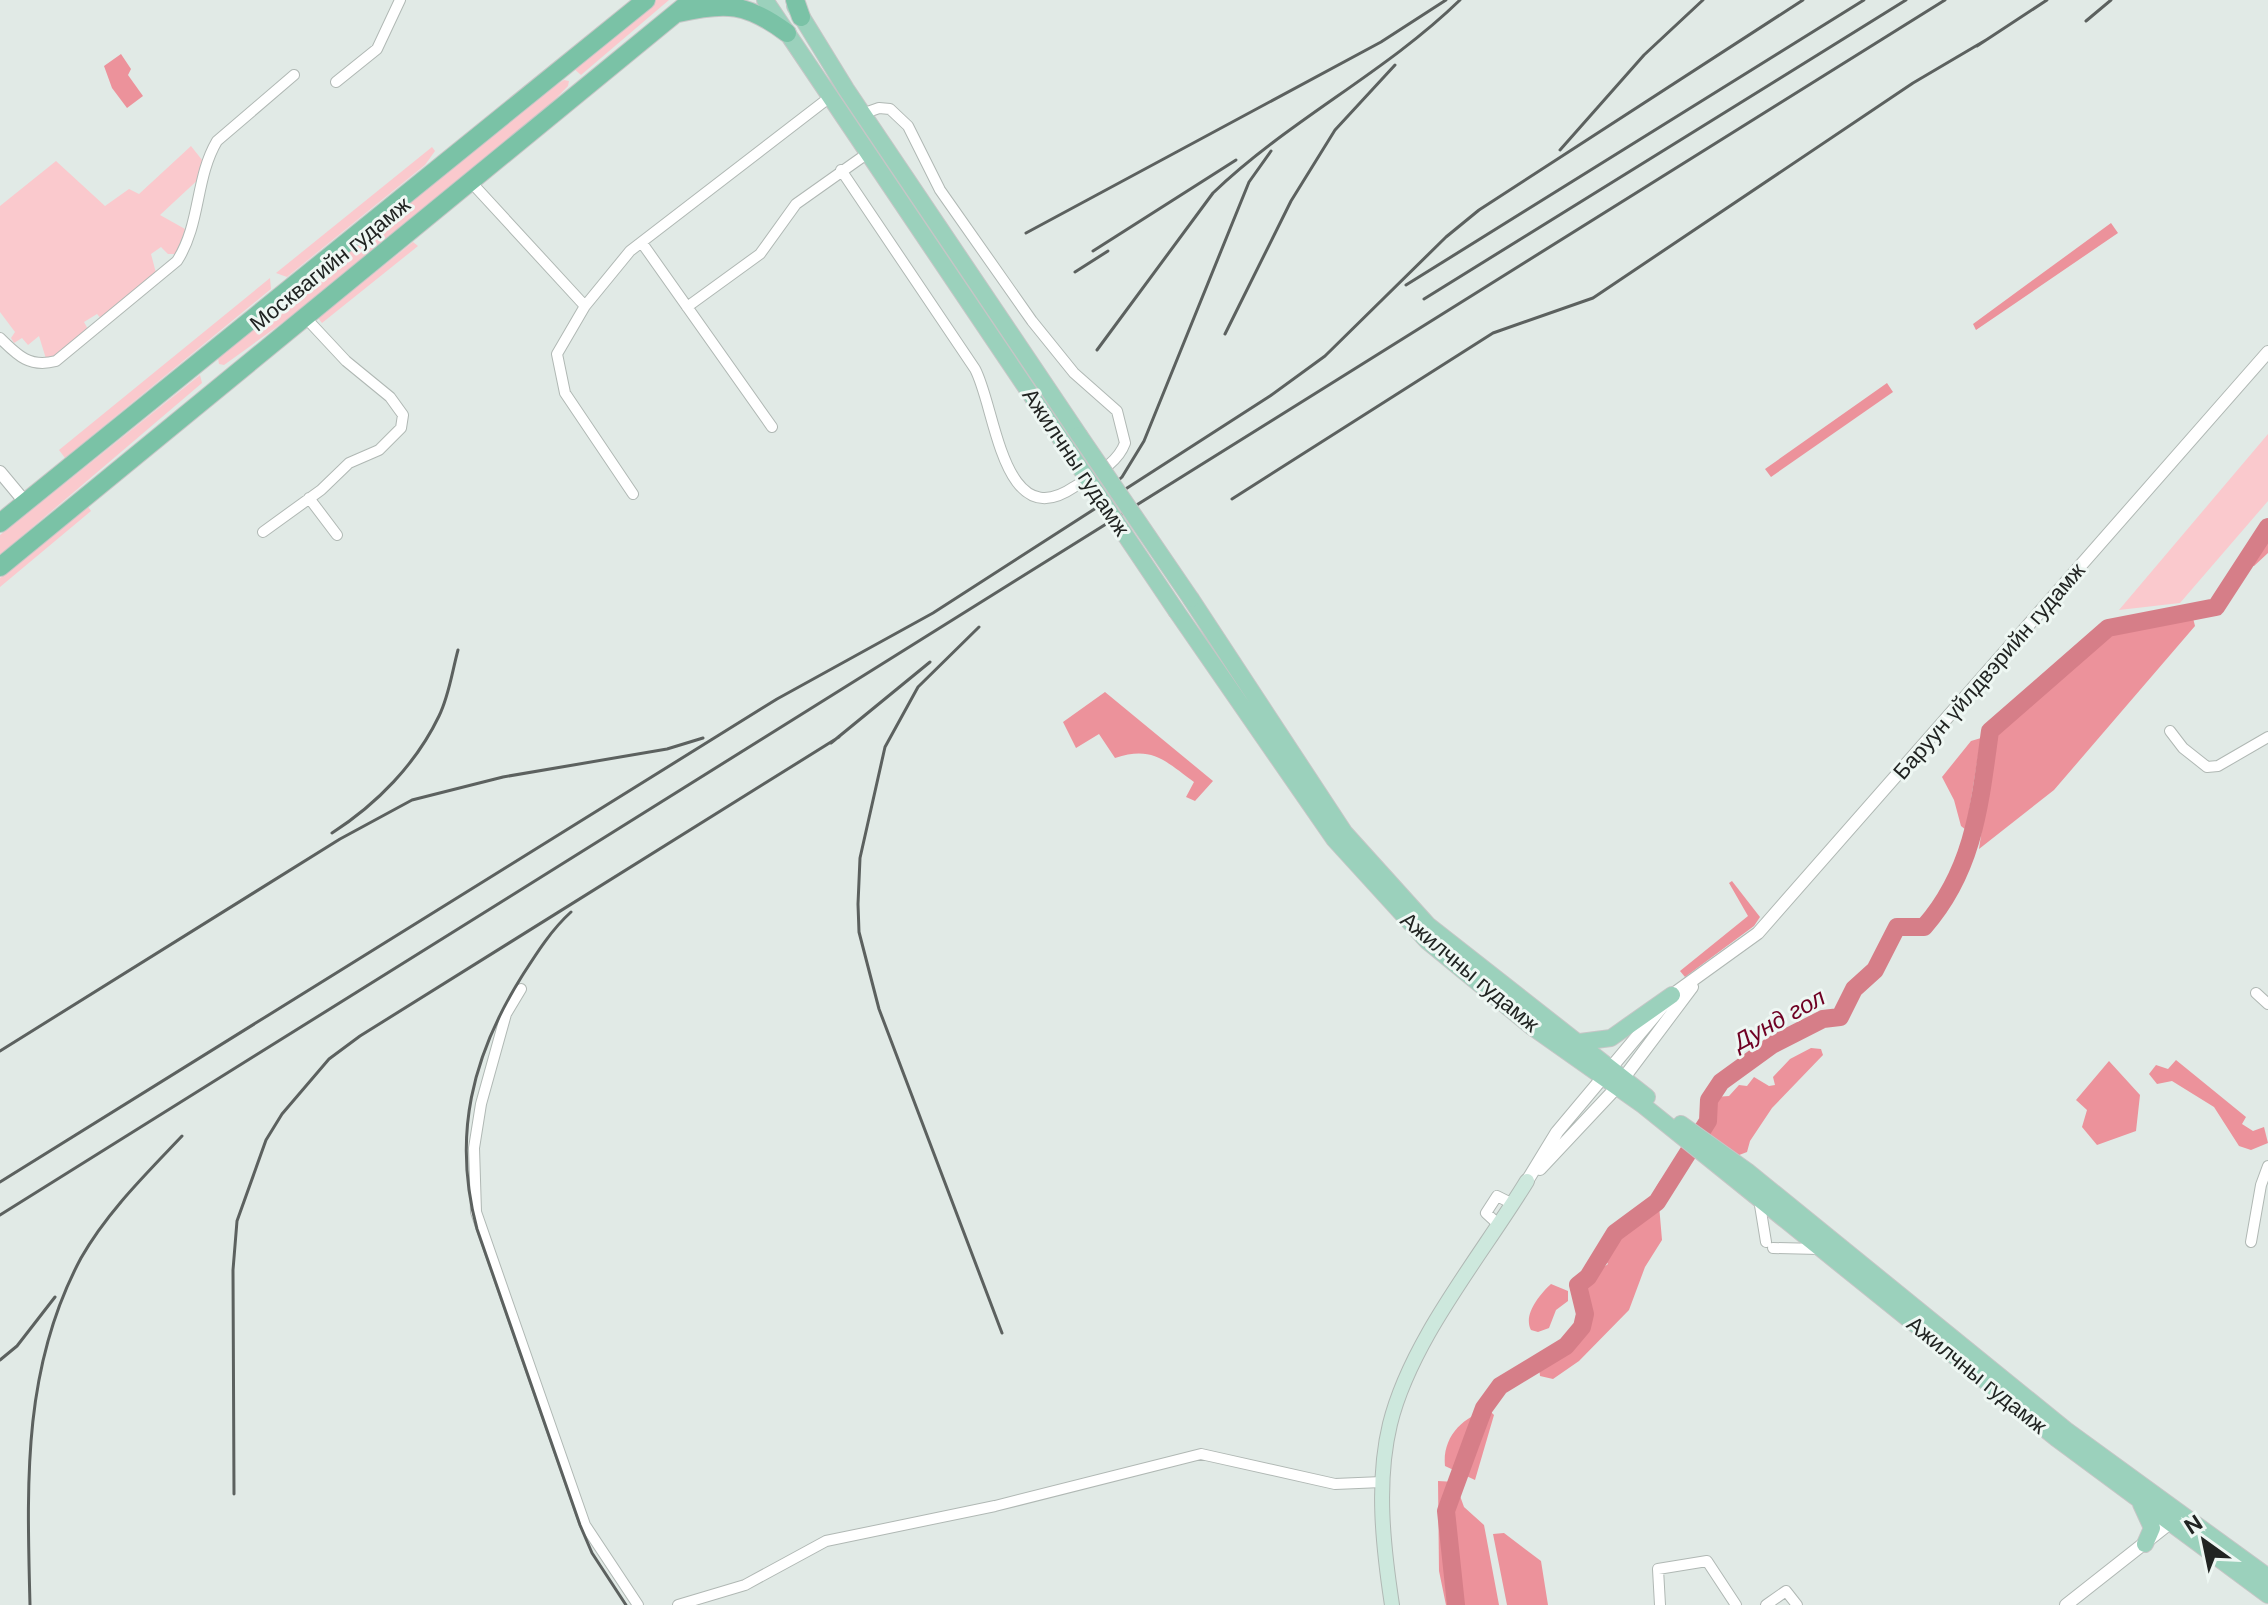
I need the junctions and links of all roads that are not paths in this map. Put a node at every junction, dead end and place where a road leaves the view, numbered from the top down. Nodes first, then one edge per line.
1 (400, 0) edge
2 (646, 0) edge
3 (692, 0) edge
4 (765, 0) edge
5 (796, 6) edge
6 (672, 14) junction
7 (787, 33) junction
8 (294, 75) dead end
9 (552, 76) junction
10 (336, 82) dead end
11 (577, 91) junction
12 (830, 97) junction
13 (862, 114) junction
14 (868, 153) junction
15 (841, 170) junction
16 (470, 181) junction
17 (642, 243) junction
18 (585, 306) junction
19 (687, 307) junction
20 (304, 316) junction
21 (0, 338) edge
22 (2268, 352) edge
23 (200, 359) junction
24 (221, 383) junction
25 (772, 427) dead end
26 (0, 472) edge
27 (633, 494) dead end
28 (309, 498) junction
29 (25, 502) junction
30 (0, 523) edge
31 (263, 532) dead end
32 (337, 535) dead end
33 (0, 567) edge
34 (2170, 731) dead end
35 (2268, 737) edge
36 (1365, 867) junction
37 (1699, 978) junction
38 (521, 989) dead end
39 (2256, 993) dead end
40 (1672, 995) junction
41 (2268, 1004) edge
42 (1580, 1042) junction
43 (1614, 1077) junction
44 (2268, 1166) edge
45 (1742, 1178) junction
46 (1527, 1181) joint
47 (1758, 1197) junction
48 (2251, 1242) dead end
49 (1822, 1249) junction
50 (1382, 1482) junction
51 (2135, 1497) junction
52 (2170, 1523) junction
53 (2145, 1544) junction
54 (2268, 1577) edge
55 (2268, 1595) edge
56 (638, 1605) edge
57 (678, 1605) edge
58 (1392, 1605) edge
59 (1660, 1605) edge
60 (1736, 1605) edge
61 (1766, 1605) edge
62 (1797, 1605) edge
63 (2066, 1605) edge

1 - 10 street
2 - 9 highway, Москвагийн гудамж
3 - 6 highway, Москвагийн гудамж
4 - 7 main road, Ажилчны гудамж
5 - 13 main road, Ажилчны гудамж
6 - 7 highway
6 - 11 highway, Москвагийн гудамж
7 - 12 main road, Ажилчны гудамж
8 - 21 street
9 - 11 highway
9 - 23 highway, Москвагийн гудамж
11 - 16 highway, Москвагийн гудамж
12 - 14 main road, Ажилчны гудамж
12 - 17 street
13 - 15 street
13 - 36 main road, Ажилчны гудамж, bridge
14 - 15 street
14 - 36 main road, Ажилчны гудамж, bridge
15 - 19 street
16 - 18 street
16 - 20 highway, Москвагийн гудамж
17 - 18 street
17 - 19 street
18 - 27 street
19 - 25 street
20 - 24 highway, Москвагийн гудамж
20 - 28 street
22 - 37 street, Баруун үйлдвэрийн гудамж
23 - 24 highway
23 - 29 highway, Москвагийн гудамж
24 - 33 highway, Москвагийн гудамж
26 - 29 street
28 - 31 street
28 - 32 street
29 - 30 highway, Москвагийн гудамж
34 - 35 street
36 - 42 main road, Ажилчны гудамж
36 - 43 main road, Ажилчны гудамж
37 - 40 street, Баруун үйлдвэрийн гудамж
37 - 43 street, Баруун үйлдвэрийн гудамж
38 - 56 street
39 - 41 street
40 - 42 main road
40 - 43 street, Баруун үйлдвэрийн гудамж
42 - 43 main road, Ажилчны гудамж
43 - 45 main road, Ажилчны гудамж
43 - 46 street
44 - 48 street
45 - 47 main road, Ажилчны гудамж
45 - 54 main road, Ажилчны гудамж
46 - 50 main road
47 - 49 main road, Ажилчны гудамж
47 - 49 street
49 - 51 main road, Ажилчны гудамж
50 - 57 street
50 - 58 main road
51 - 52 main road, Ажилчны гудамж
51 - 53 main road
52 - 53 street
52 - 55 main road, Ажилчны гудамж
53 - 63 street
59 - 60 street
61 - 62 street

